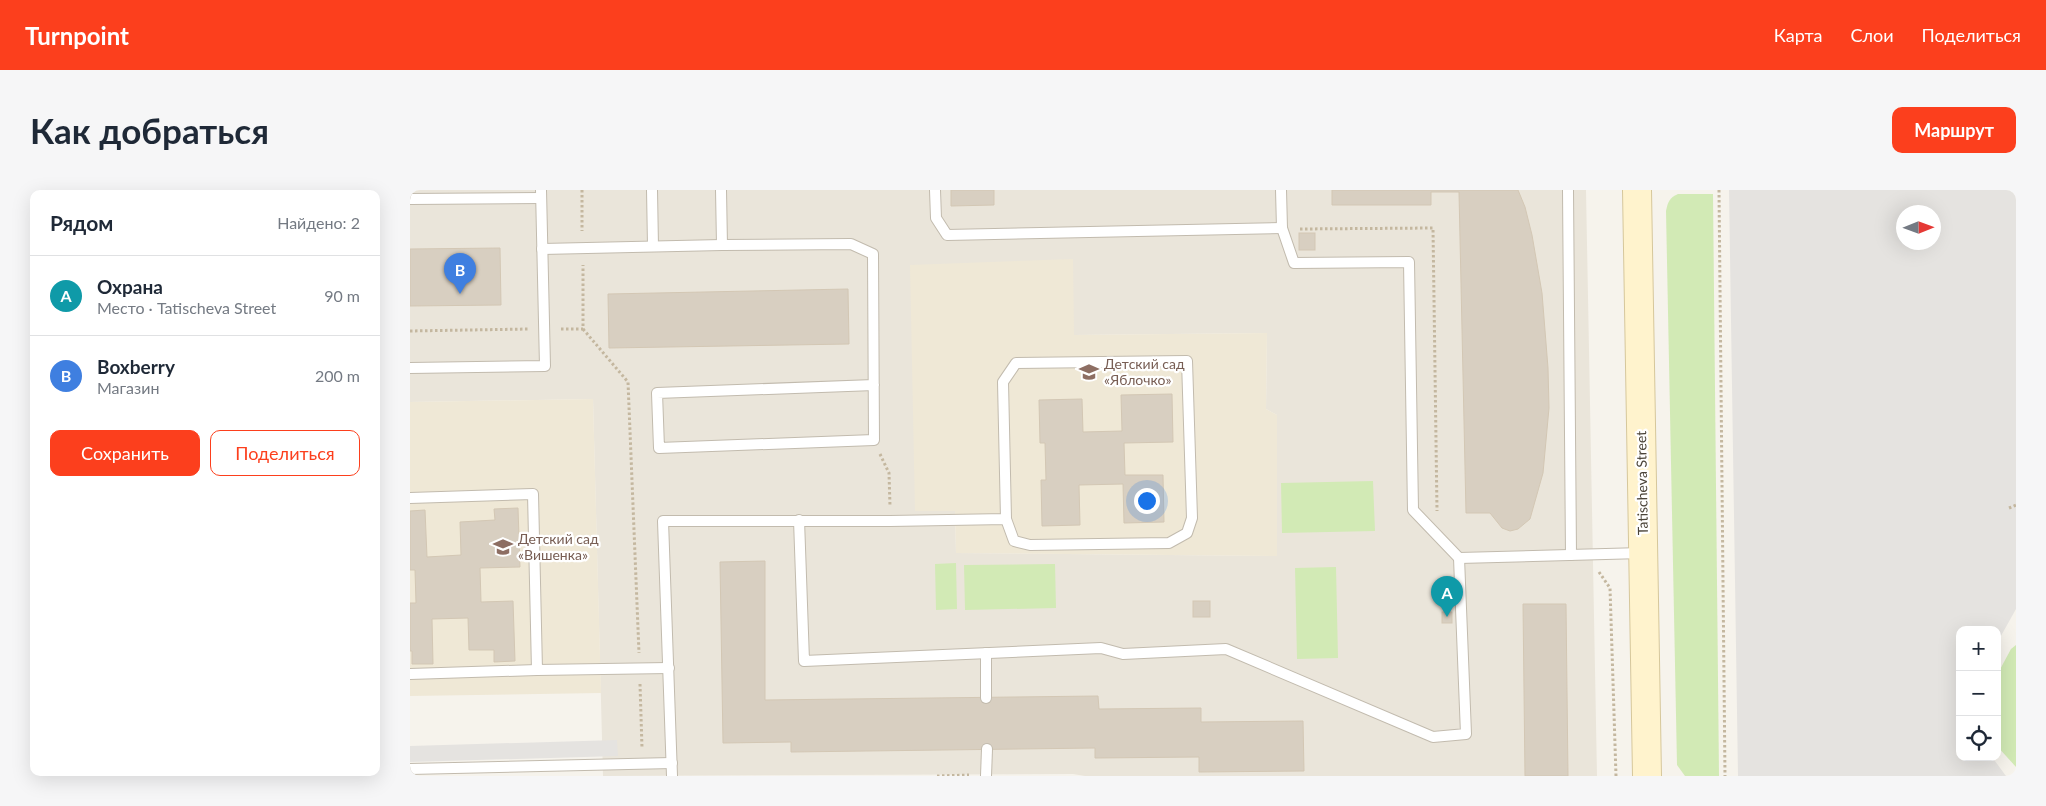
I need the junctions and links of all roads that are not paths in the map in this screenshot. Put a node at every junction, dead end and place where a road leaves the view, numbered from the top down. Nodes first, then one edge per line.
1 (652, 190) edge
2 (721, 190) edge
3 (936, 190) edge
4 (1281, 190) edge
5 (1568, 190) edge
6 (1637, 190) edge
7 (541, 194) edge
8 (410, 199) edge
9 (1282, 228) junction
10 (722, 245) junction
11 (654, 246) junction
12 (542, 249) junction
13 (410, 368) edge
14 (874, 385) junction
15 (410, 498) edge
16 (1006, 519) junction
17 (799, 520) junction
18 (1644, 554) junction
19 (1571, 555) junction
20 (1459, 558) junction
21 (986, 653) junction
22 (669, 668) junction
23 (537, 670) junction
24 (410, 674) edge
25 (986, 698) dead end
26 (987, 749) dead end
27 (672, 763) junction
28 (410, 769) edge
29 (672, 776) edge
30 (986, 776) edge
31 (1647, 776) edge

1 - 11 lane
2 - 10 lane
3 - 9 lane
4 - 9 lane
5 - 19 lane
6 - 18 street, Tatischeva Street
7 - 8 lane
7 - 12 lane
9 - 20 lane
10 - 11 lane
10 - 14 lane
11 - 12 lane
12 - 13 lane
14 - 14 lane
15 - 23 lane
16 - 16 lane
16 - 17 lane
17 - 21 lane
17 - 22 lane
18 - 19 lane
18 - 31 street, Tatischeva Street
19 - 20 lane
20 - 21 lane
21 - 25 lane
22 - 23 lane
22 - 27 lane
23 - 24 lane
26 - 30 lane
27 - 28 lane
27 - 29 lane

